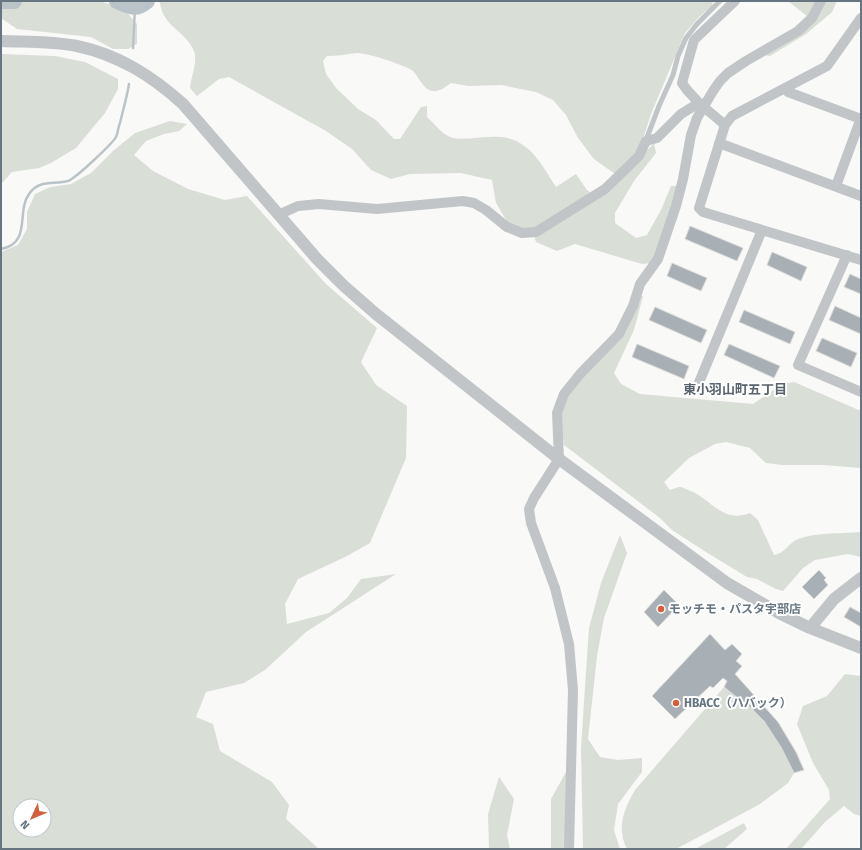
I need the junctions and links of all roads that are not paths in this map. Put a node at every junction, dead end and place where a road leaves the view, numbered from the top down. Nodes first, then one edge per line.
1 (720, 1) edge
2 (735, 1) edge
3 (821, 1) edge
4 (861, 18) edge
5 (1, 41) edge
6 (785, 88) junction
7 (701, 105) junction
8 (861, 119) edge
9 (725, 125) junction
10 (646, 141) junction
11 (719, 143) junction
12 (836, 186) junction
13 (861, 196) edge
14 (278, 215) junction
15 (762, 230) junction
16 (846, 255) junction
17 (861, 260) edge
18 (698, 385) dead end
19 (861, 392) edge
20 (559, 459) junction
21 (861, 578) edge
22 (810, 628) junction
23 (861, 648) edge
24 (569, 849) edge

1 - 10 lane
2 - 7 street
3 - 7 street
4 - 6 street
5 - 14 street
6 - 8 street
6 - 9 street
7 - 9 street
7 - 10 street
7 - 20 street
8 - 12 street
9 - 11 street
10 - 14 street
11 - 12 street
11 - 15 street
12 - 13 street
14 - 20 street
15 - 16 street
15 - 18 street
16 - 17 street
16 - 19 street
20 - 22 street
20 - 24 street
21 - 22 street
22 - 23 street

